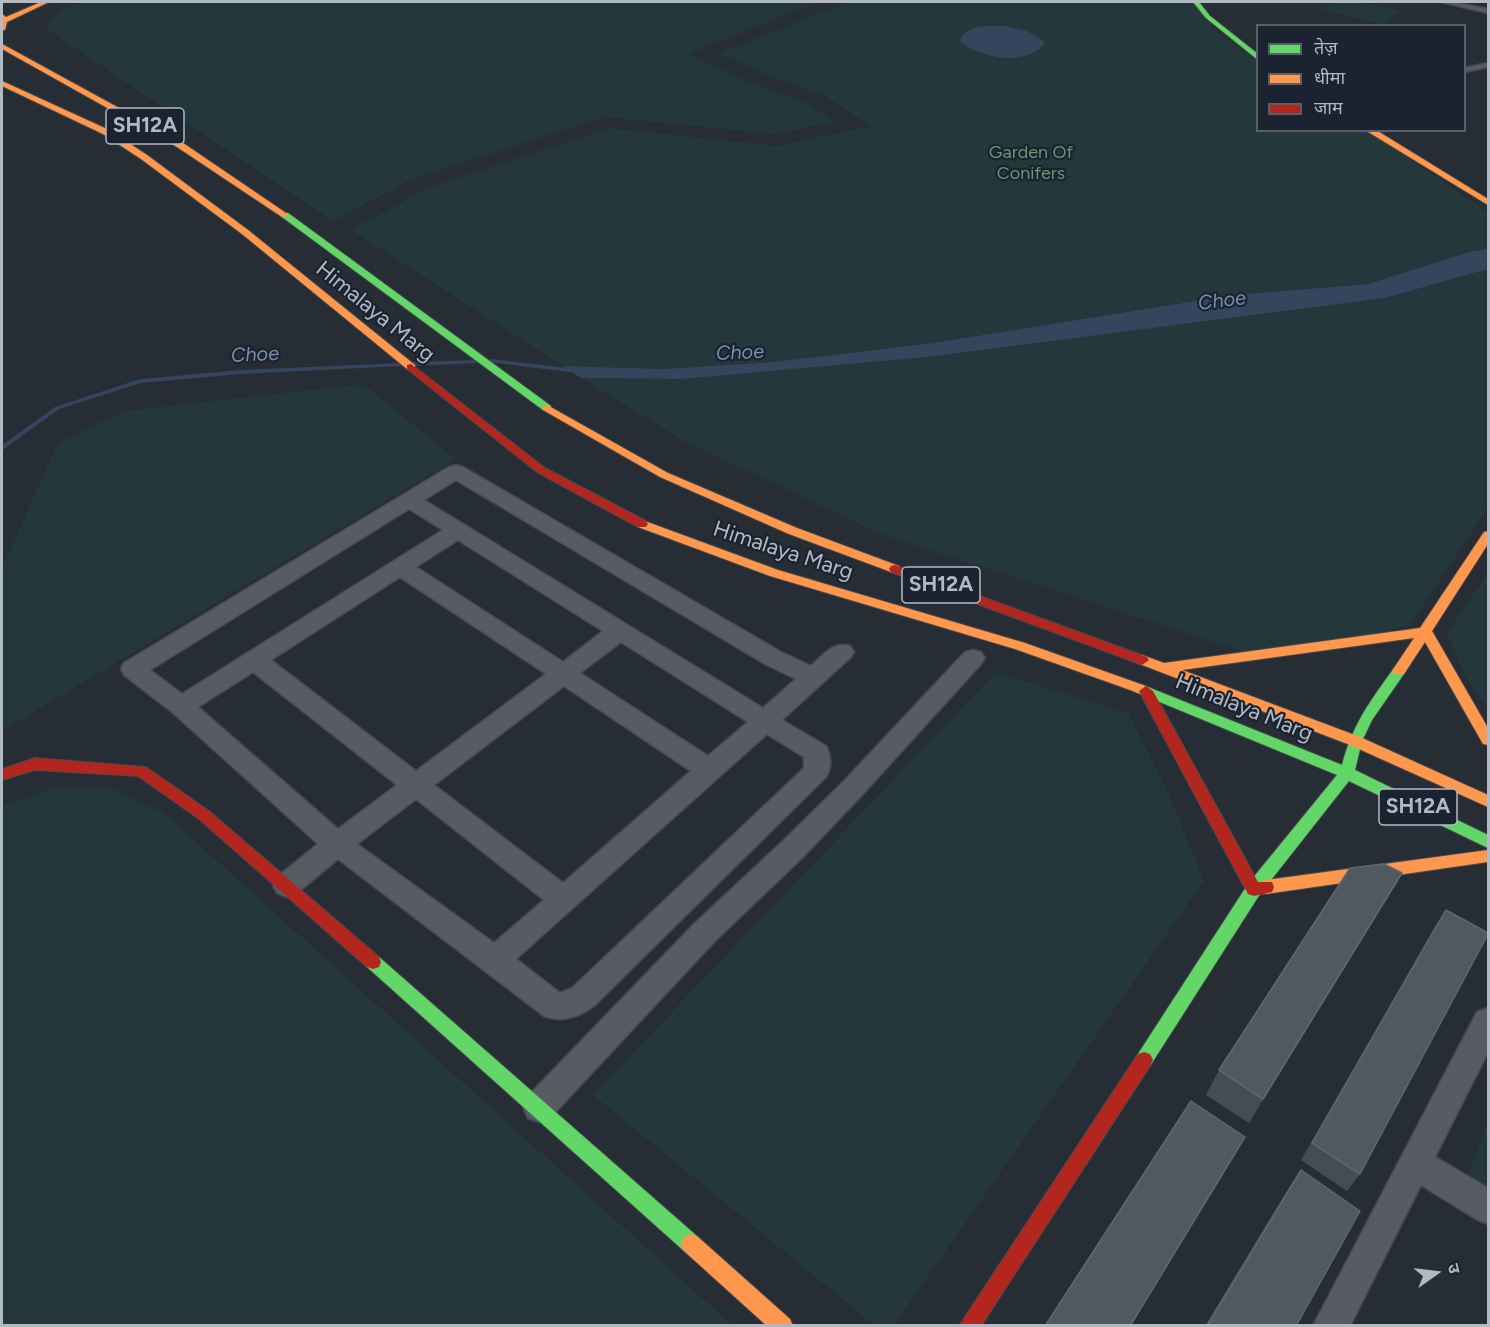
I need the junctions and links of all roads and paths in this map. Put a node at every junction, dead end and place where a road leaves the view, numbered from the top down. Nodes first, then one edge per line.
1 (46, 2) edge
2 (1196, 2) edge
3 (1445, 2) edge
4 (1476, 2) edge
5 (1488, 10) edge
6 (2, 22) edge
7 (2, 46) edge
8 (1256, 57) edge
9 (1488, 65) edge
10 (1466, 70) edge
11 (2, 83) edge
12 (1372, 132) edge
13 (1488, 202) edge
14 (408, 499) junction
15 (458, 530) junction
16 (1488, 536) edge
17 (401, 567) junction
18 (620, 631) junction
19 (1426, 632) junction
20 (842, 652) dead end
21 (973, 658) dead end
22 (255, 660) junction
23 (1165, 668) junction
24 (564, 674) junction
25 (814, 678) junction
26 (1146, 691) junction
27 (182, 706) junction
28 (765, 721) junction
29 (1488, 740) edge
30 (1355, 741) junction
31 (709, 770) junction
32 (1347, 773) junction
33 (2, 775) edge
34 (417, 786) junction
35 (1488, 801) edge
36 (1488, 842) edge
37 (337, 844) junction
38 (1488, 856) edge
39 (287, 885) junction
40 (1254, 889) junction
41 (564, 899) junction
42 (495, 960) junction
43 (1488, 1022) edge
44 (539, 1107) junction
45 (1415, 1163) junction
46 (1488, 1207) edge
47 (783, 1326) edge
48 (969, 1326) edge
49 (1331, 1326) edge

1 - 6 main road
2 - 8 main road
3 - 5 lane
4 - 5 lane
7 - 23 main road, Himalaya Marg / SH12A
9 - 10 lane
11 - 26 main road, Himalaya Marg / SH12A
12 - 13 main road
14 - 15 street
14 - 25 street
14 - 27 street
15 - 17 street
15 - 18 street
16 - 19 main road
17 - 22 street
17 - 24 street
18 - 24 street
18 - 28 street
19 - 23 main road
19 - 29 main road
19 - 30 main road
20 - 25 street
21 - 44 street
22 - 27 street
22 - 34 street
23 - 30 main road, Himalaya Marg / SH12A
24 - 31 street
24 - 34 street
25 - 28 street
26 - 32 main road, Himalaya Marg / SH12A
26 - 40 main road
27 - 37 street
28 - 31 street
28 - 42 street
30 - 32 main road
30 - 35 main road, Himalaya Marg / SH12A
31 - 41 street
32 - 36 main road, Himalaya Marg / SH12A
32 - 40 main road
33 - 39 main road
34 - 37 street
34 - 41 street
37 - 39 street
37 - 42 street
38 - 40 main road
39 - 44 main road
40 - 48 main road
41 - 42 street
43 - 45 street
44 - 47 main road
45 - 46 street
45 - 49 street

